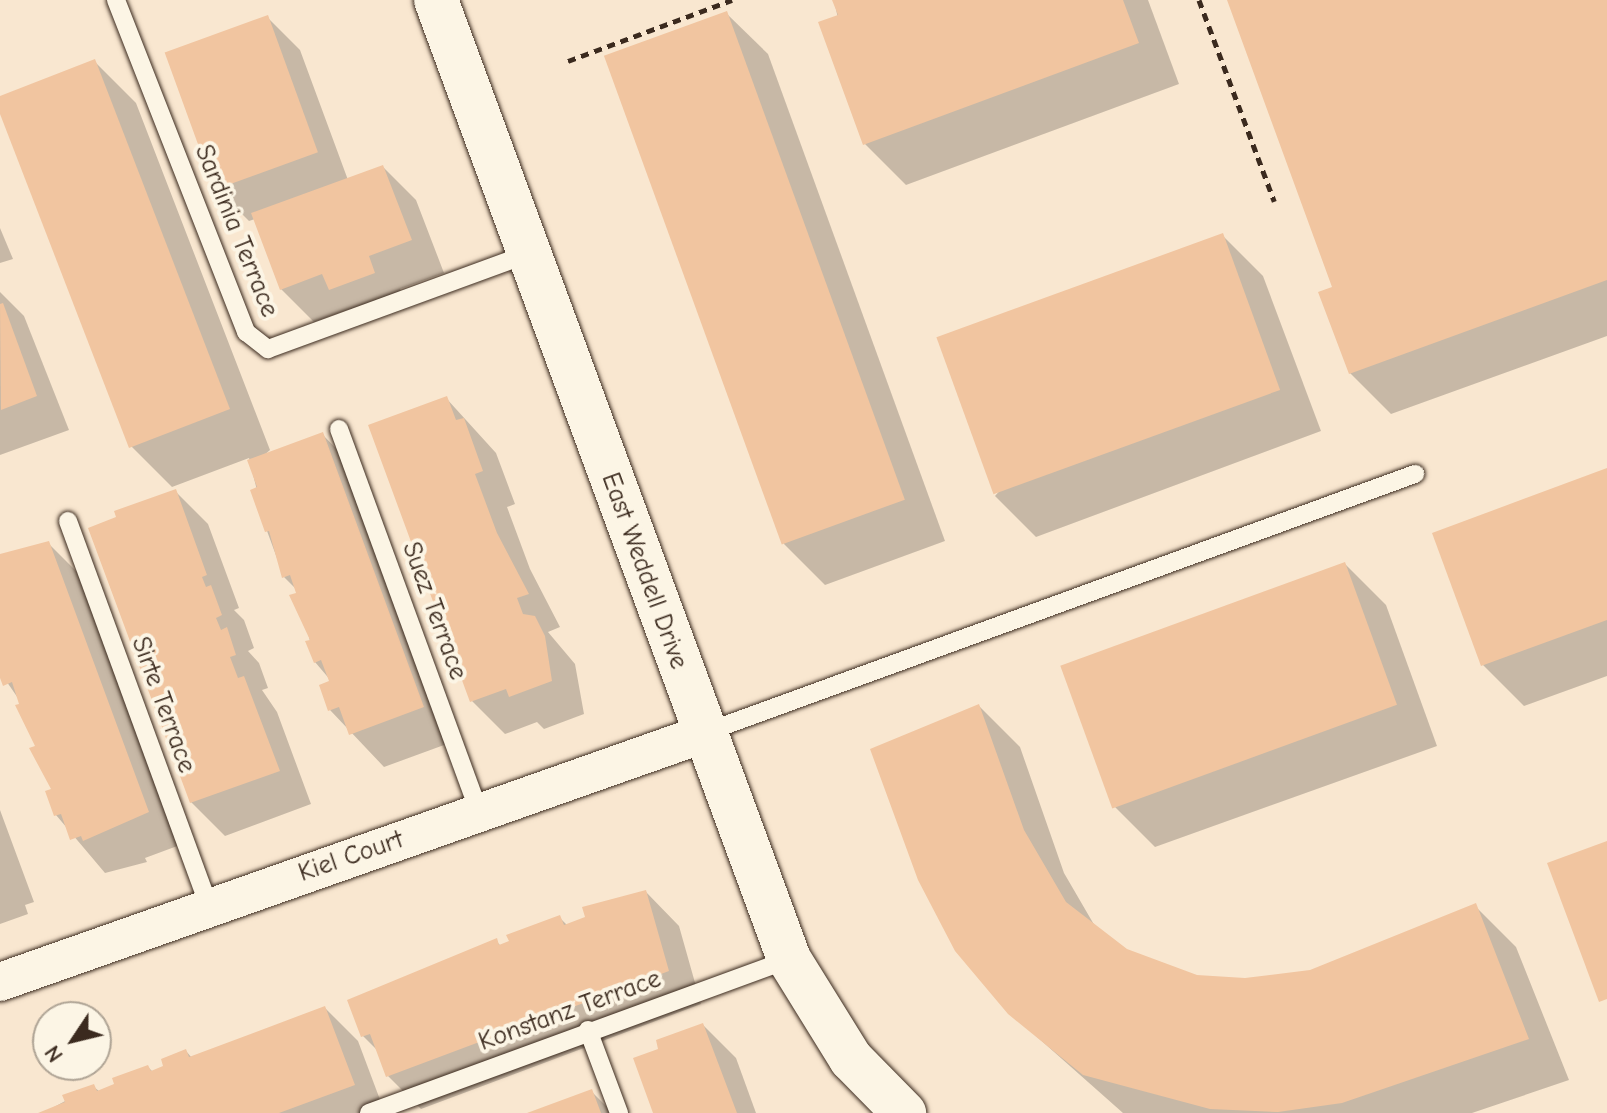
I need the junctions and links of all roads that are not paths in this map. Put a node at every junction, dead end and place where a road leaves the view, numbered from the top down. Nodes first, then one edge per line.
1 (116, 0) edge
2 (436, 0) edge
3 (530, 253) junction
4 (339, 429) dead end
5 (1415, 474) dead end
6 (68, 521) dead end
7 (703, 734) junction
8 (479, 812) junction
9 (209, 907) junction
10 (789, 959) junction
11 (0, 982) edge
12 (588, 1030) junction
13 (369, 1113) edge
14 (619, 1113) edge
15 (904, 1113) edge

1 - 3 lane, Sardinia Terrace
2 - 3 street, East Weddell Drive
3 - 7 street, East Weddell Drive
4 - 8 lane, Suez Terrace
5 - 7 lane
6 - 9 lane, Sirte Terrace
7 - 8 street, Kiel Court
7 - 10 street, East Weddell Drive
8 - 9 street, Kiel Court
9 - 11 street, Kiel Court
10 - 12 lane, Konstanz Terrace
10 - 15 street, East Weddell Drive
12 - 13 lane, Konstanz Terrace
12 - 14 lane

